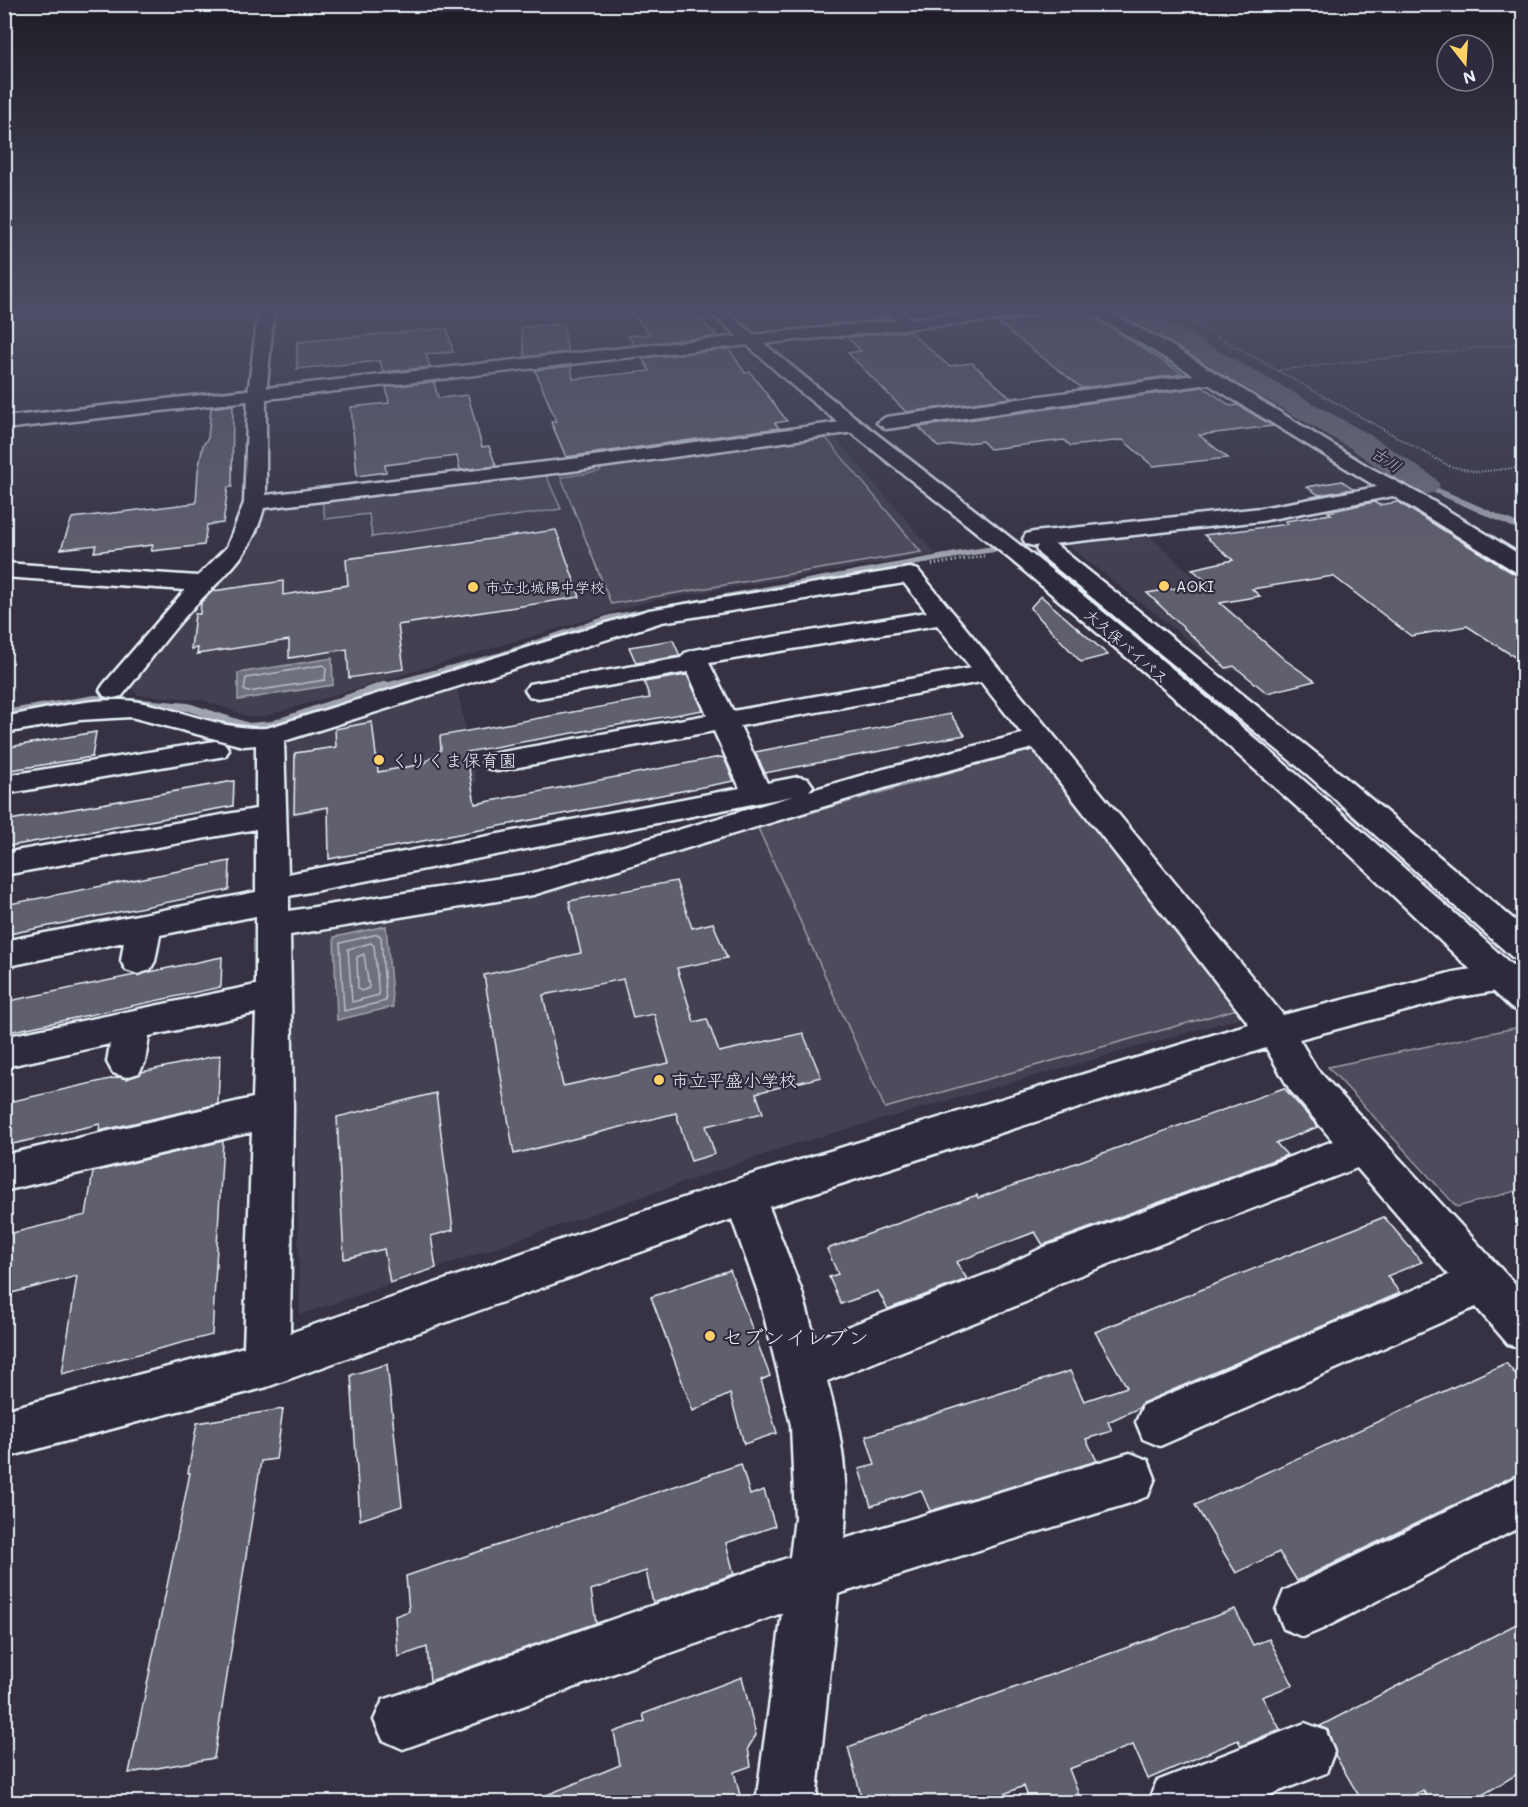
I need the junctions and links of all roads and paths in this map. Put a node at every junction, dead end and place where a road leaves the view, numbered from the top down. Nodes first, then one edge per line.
1 (254, 395) edge
2 (257, 395) edge
3 (835, 395) edge
4 (1086, 395) edge
5 (1239, 395) edge
6 (1324, 395) edge
7 (861, 417) junction
8 (4, 423) edge
9 (886, 423) junction
10 (914, 444) dead end
11 (941, 466) dead end
12 (1524, 467) edge
13 (1395, 489) junction
14 (255, 503) junction
15 (1034, 539) junction
16 (985, 556) dead end
17 (1524, 567) edge
18 (4, 570) edge
19 (909, 575) junction
20 (206, 584) junction
21 (943, 617) junction
22 (643, 634) dead end
23 (547, 650) junction
24 (696, 663) junction
25 (988, 673) junction
26 (613, 677) junction
27 (113, 690) dead end
28 (881, 692) junction
29 (897, 716) dead end
30 (724, 721) junction
31 (4, 725) edge
32 (270, 736) junction
33 (1040, 738) junction
34 (215, 750) dead end
35 (497, 762) dead end
36 (894, 775) junction
37 (4, 785) edge
38 (758, 794) junction
39 (271, 816) junction
40 (4, 864) edge
41 (272, 905) junction
42 (144, 928) junction
43 (4, 954) edge
44 (138, 961) dead end
45 (1518, 976) edge
46 (273, 994) junction
47 (132, 1025) junction
48 (1275, 1031) junction
49 (4, 1052) edge
50 (126, 1062) dead end
51 (273, 1110) junction
52 (1362, 1148) junction
53 (4, 1173) edge
54 (744, 1196) junction
55 (1484, 1282) junction
56 (1524, 1328) edge
57 (267, 1364) junction
58 (800, 1368) junction
59 (1160, 1422) dead end
60 (4, 1434) edge
61 (1130, 1478) dead end
62 (1524, 1498) edge
63 (814, 1575) junction
64 (1303, 1610) dead end
65 (403, 1720) dead end
66 (1305, 1752) dead end
67 (786, 1803) edge
68 (1178, 1803) edge

1 - 8 main road
2 - 14 main road
3 - 7 main road, 大久保バイパス
4 - 9 main road
5 - 13 main road
6 - 12 path
7 - 9 main road, 大久保バイパス
7 - 14 main road
7 - 45 main road, 大久保バイパス
9 - 10 main road, 大久保バイパス
11 - 15 main road, 大久保バイパス
13 - 15 main road
13 - 17 main road
14 - 20 main road
15 - 45 main road, 大久保バイパス
16 - 19 path
18 - 20 main road
19 - 21 main road
19 - 23 main road
20 - 27 main road
21 - 24 main road
21 - 25 main road
22 - 26 main road
23 - 26 main road
23 - 32 main road
24 - 26 main road
24 - 30 main road
25 - 28 main road
25 - 33 main road
28 - 29 main road
28 - 30 main road
30 - 35 main road
30 - 38 main road
31 - 32 main road
32 - 39 main road
33 - 36 main road
33 - 48 main road
34 - 37 main road
36 - 38 main road
36 - 41 main road
38 - 41 main road
39 - 40 main road
39 - 41 main road
41 - 42 main road
41 - 46 main road
42 - 43 main road
42 - 44 main road
45 - 48 main road
46 - 47 main road
46 - 51 main road
47 - 49 main road
47 - 50 main road
48 - 52 main road
48 - 54 main road
51 - 53 main road
51 - 57 main road
52 - 55 main road
52 - 58 main road
54 - 57 main road
54 - 58 main road
55 - 56 main road
55 - 59 main road
57 - 60 main road
58 - 63 main road
61 - 63 main road
62 - 64 main road
63 - 65 main road
63 - 67 main road
66 - 68 main road

